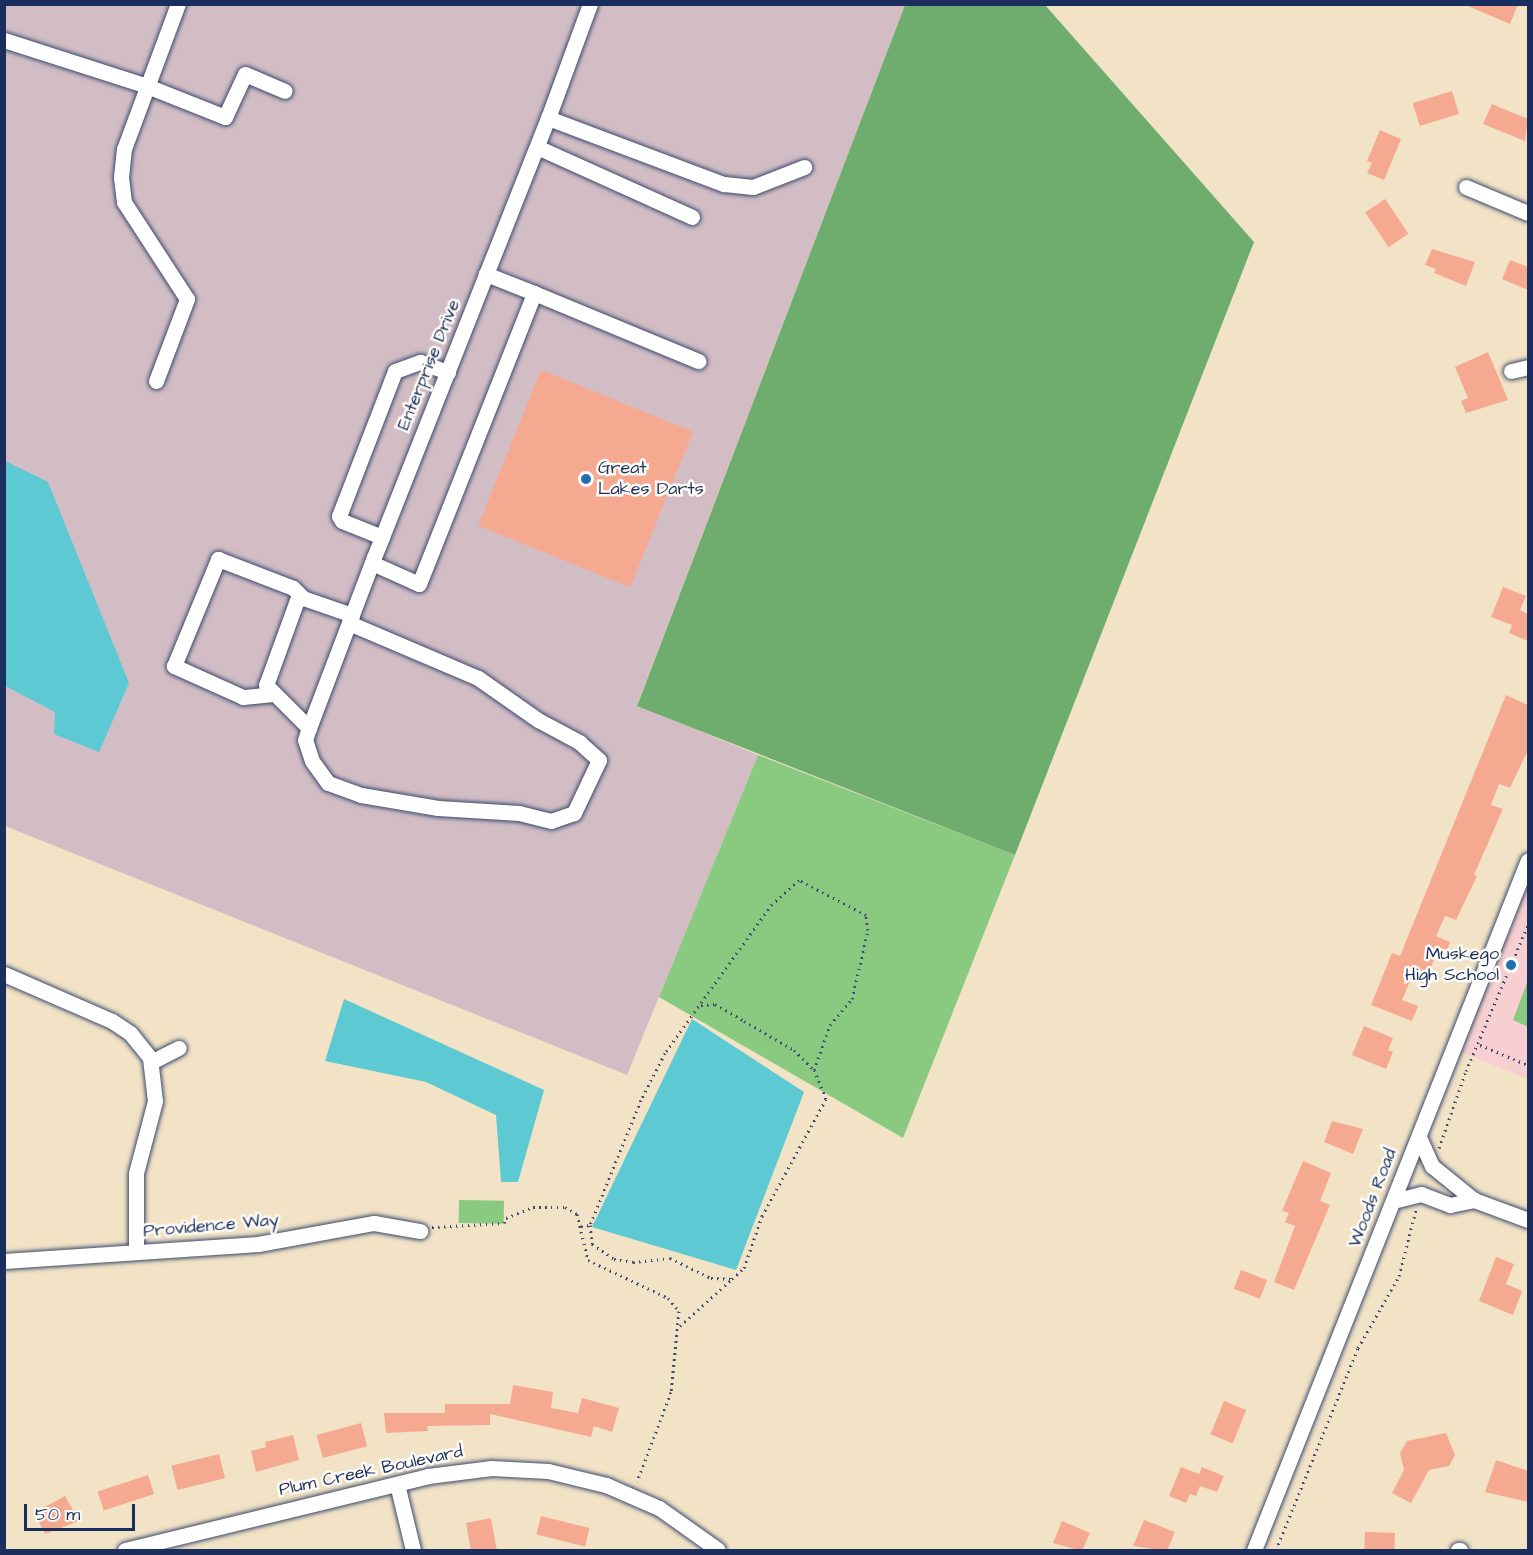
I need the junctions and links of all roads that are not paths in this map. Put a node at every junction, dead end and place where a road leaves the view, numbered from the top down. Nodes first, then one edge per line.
1 (178, 4) edge
2 (590, 4) edge
3 (4, 40) edge
4 (147, 86) junction
5 (285, 91) dead end
6 (548, 118) junction
7 (537, 147) junction
8 (804, 167) dead end
9 (1466, 187) dead end
10 (1528, 213) edge
11 (692, 217) dead end
12 (486, 274) junction
13 (534, 293) junction
14 (698, 361) dead end
15 (1528, 367) edge
16 (1511, 371) dead end
17 (448, 372) junction
18 (156, 381) dead end
19 (382, 537) junction
20 (372, 563) junction
21 (303, 598) junction
22 (351, 619) junction
23 (273, 694) junction
24 (307, 734) junction
25 (1528, 860) edge
26 (4, 974) edge
27 (179, 1048) dead end
28 (151, 1062) junction
29 (1419, 1137) junction
30 (1474, 1200) junction
31 (1393, 1201) junction
32 (1528, 1220) edge
33 (420, 1231) road end
34 (136, 1252) junction
35 (4, 1261) edge
36 (397, 1484) junction
37 (150, 1547) edge
38 (125, 1551) edge
39 (413, 1551) edge
40 (718, 1551) edge
41 (1254, 1551) edge

1 - 4 street
2 - 6 street, Enterprise Drive
3 - 4 street
4 - 5 street
4 - 18 street
6 - 7 street, Enterprise Drive
6 - 8 street
7 - 11 street
7 - 12 street, Enterprise Drive
9 - 10 street
12 - 13 street
12 - 17 street, Enterprise Drive
13 - 14 street
13 - 20 street
15 - 16 street
17 - 19 street, Enterprise Drive
17 - 19 street
19 - 20 street, Enterprise Drive
20 - 22 street, Enterprise Drive
21 - 22 street
21 - 23 street
21 - 23 street
22 - 24 street, Enterprise Drive
22 - 24 street
23 - 24 street
25 - 29 street, Woods Road
26 - 28 street
27 - 28 street
28 - 34 street
29 - 30 street
29 - 31 street, Woods Road
30 - 31 street
30 - 32 street
31 - 41 street, Woods Road
33 - 34 street, Providence Way
34 - 35 street, Providence Way
36 - 37 street, Plum Creek Boulevard
36 - 39 street
36 - 40 street, Plum Creek Boulevard
37 - 38 street, Plum Creek Boulevard

